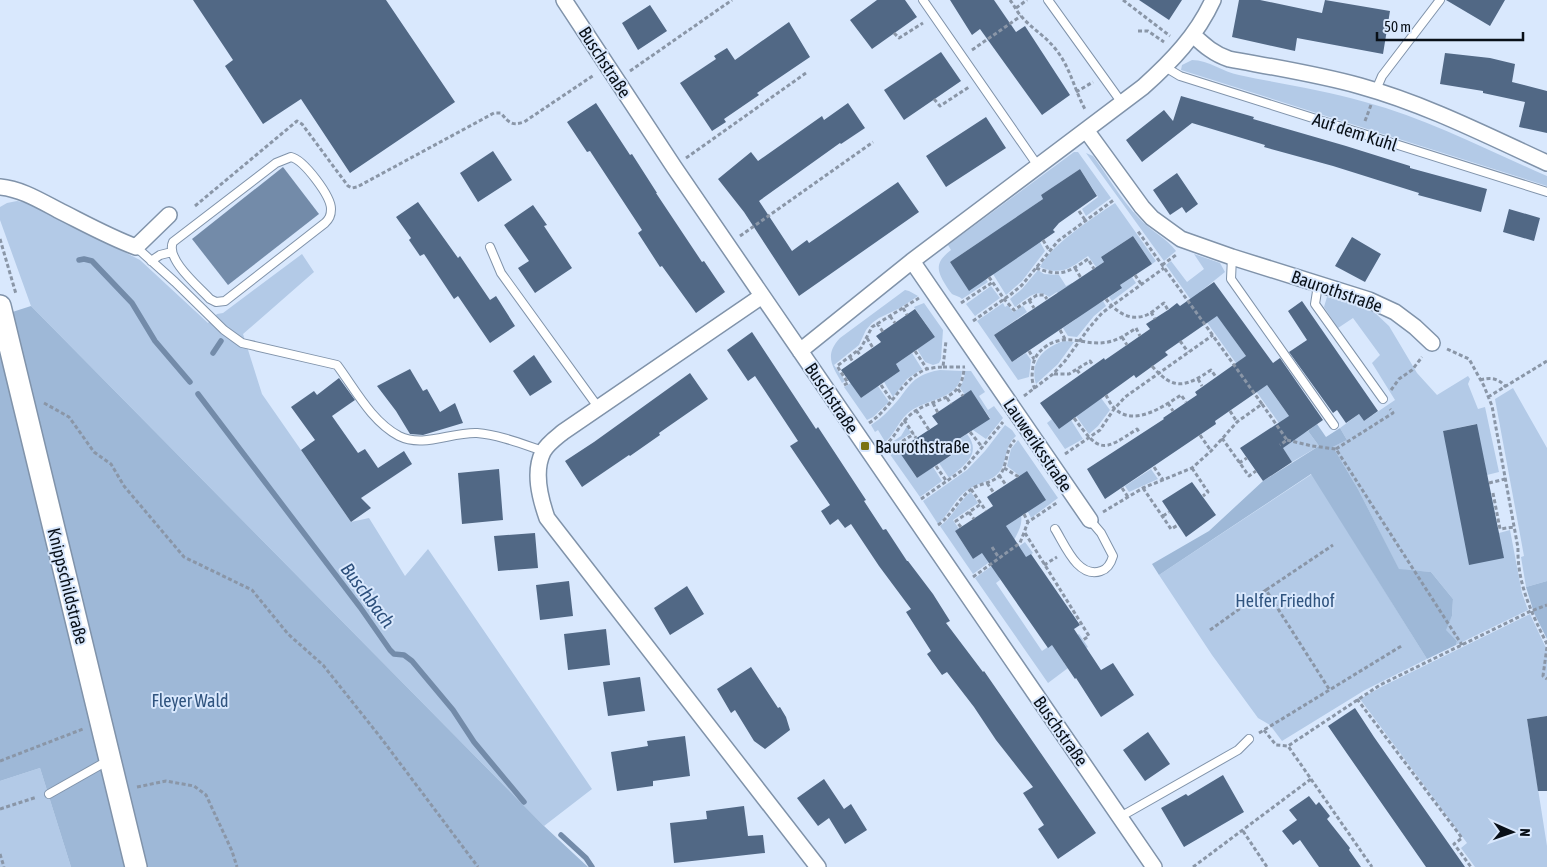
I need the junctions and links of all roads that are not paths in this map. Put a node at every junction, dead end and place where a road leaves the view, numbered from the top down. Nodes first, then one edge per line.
1 (564, 0) edge
2 (923, 0) edge
3 (1048, 0) edge
4 (1213, 0) edge
5 (1440, 0) edge
6 (1193, 35) junction
7 (1165, 67) junction
8 (1376, 90) junction
9 (1122, 103) junction
10 (1090, 127) junction
11 (1547, 163) edge
12 (1038, 166) junction
13 (0, 187) edge
14 (1547, 192) edge
15 (169, 216) road end
16 (490, 247) dead end
17 (136, 248) junction
18 (172, 252) junction
19 (1232, 257) junction
20 (151, 261) junction
21 (912, 261) junction
22 (1318, 285) junction
23 (762, 296) junction
24 (9, 302) edge
25 (1432, 343) road end
26 (800, 351) junction
27 (1383, 399) road end
28 (598, 407) junction
29 (1334, 425) dead end
30 (544, 451) junction
31 (1090, 520) joint
32 (1056, 529) dead end
33 (1249, 739) road end
34 (111, 759) junction
35 (49, 794) road end
36 (1120, 817) junction
37 (136, 867) edge
38 (818, 867) edge
39 (1154, 867) edge

1 - 23 street, Buschstraße
2 - 12 lane
3 - 9 lane
4 - 6 street
5 - 8 lane
6 - 7 street
6 - 8 street
7 - 9 street
7 - 14 lane, Auf dem Kuhl
8 - 11 street
9 - 10 street
10 - 12 street
10 - 19 street, Baurothstraße
12 - 21 street
13 - 17 street
15 - 17 street
16 - 28 lane
17 - 20 lane
18 - 18 lane
18 - 20 lane
19 - 22 street, Baurothstraße
19 - 29 lane
20 - 30 lane
21 - 26 street
21 - 31 street, Lauweriksstraße
22 - 25 street, Baurothstraße
22 - 27 lane
23 - 26 street, Buschstraße
23 - 28 street
24 - 34 street, Knippschildstraße
26 - 36 street, Buschstraße
28 - 30 street
30 - 38 street
31 - 32 lane, Lauweriksstraße
33 - 36 lane
34 - 35 lane
34 - 37 street, Knippschildstraße
36 - 39 street, Buschstraße

